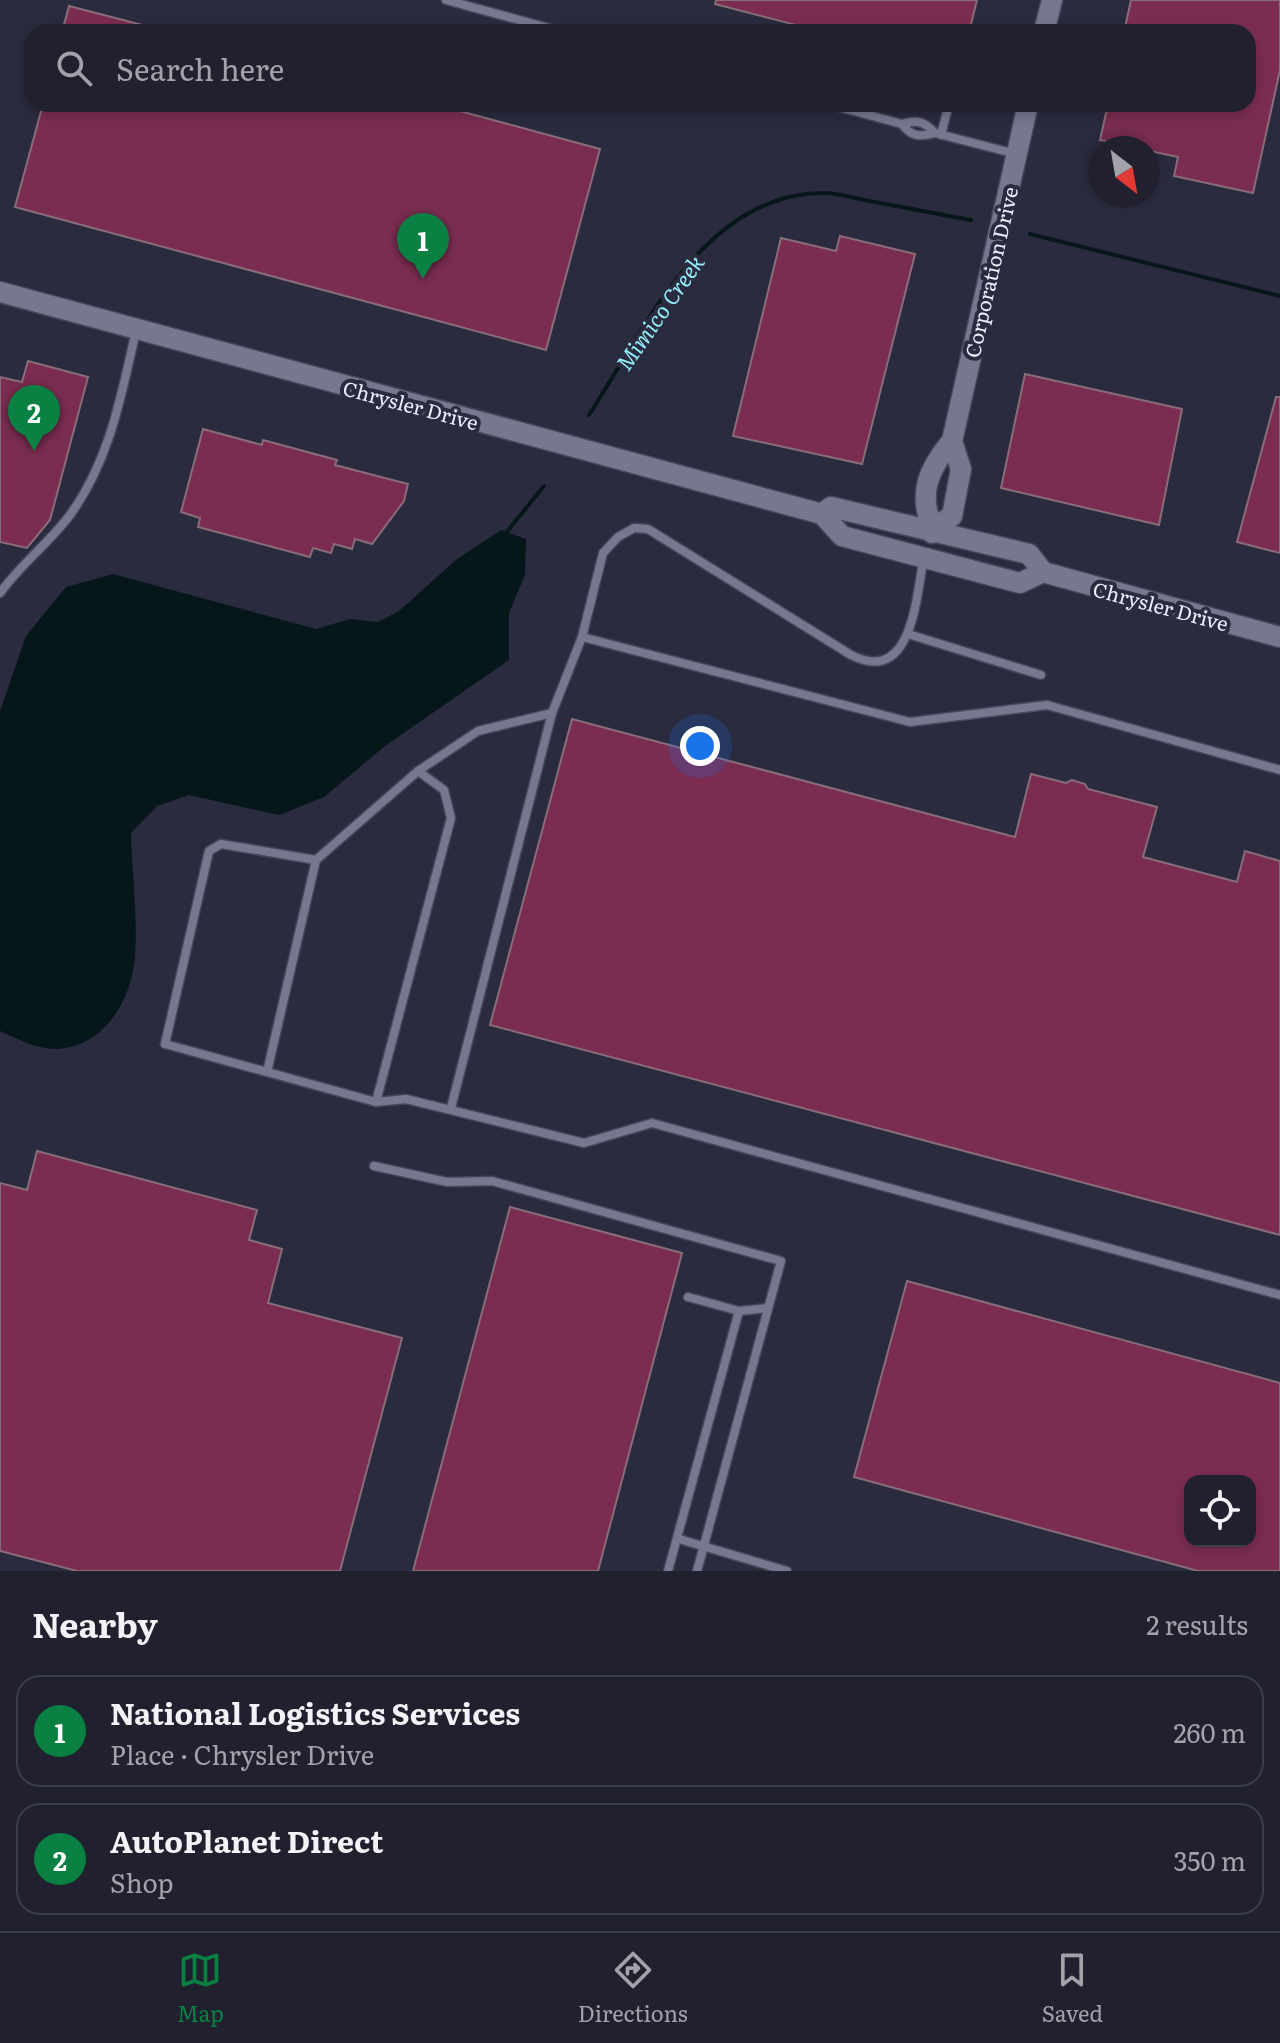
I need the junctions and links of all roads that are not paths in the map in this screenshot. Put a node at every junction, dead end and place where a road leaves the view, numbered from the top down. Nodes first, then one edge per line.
1 (446, 0) edge
2 (1052, 0) edge
3 (534, 24) edge
4 (1046, 24) edge
5 (858, 112) edge
6 (946, 112) edge
7 (1026, 112) edge
8 (938, 134) junction
9 (1017, 154) junction
10 (0, 292) edge
11 (136, 331) junction
12 (952, 441) junction
13 (822, 514) junction
14 (933, 528) junction
15 (924, 556) junction
16 (1043, 572) junction
17 (0, 593) edge
18 (908, 634) junction
19 (582, 637) junction
20 (1280, 637) edge
21 (1041, 675) dead end
22 (552, 713) junction
23 (1280, 770) edge
24 (418, 771) junction
25 (316, 860) junction
26 (267, 1072) junction
27 (376, 1102) junction
28 (451, 1108) junction
29 (374, 1166) dead end
30 (1280, 1295) edge
31 (688, 1297) dead end
32 (768, 1308) junction
33 (739, 1311) junction
34 (679, 1539) junction
35 (702, 1547) junction
36 (741, 1558) junction
37 (668, 1571) edge
38 (697, 1571) edge
39 (737, 1571) edge
40 (787, 1571) edge

1 - 3 lane
2 - 4 street
5 - 8 lane
6 - 8 lane
7 - 9 street, Corporation Drive
8 - 9 lane
9 - 12 street, Corporation Drive
10 - 11 street, Chrysler Drive
11 - 13 street, Chrysler Drive
11 - 17 lane
12 - 14 street, Corporation Drive
12 - 14 street, Corporation Drive
13 - 14 street, Chrysler Drive
13 - 15 street, Chrysler Drive
14 - 15 street, Corporation Drive
14 - 16 street, Chrysler Drive
15 - 16 street, Chrysler Drive
15 - 18 lane
16 - 20 street, Chrysler Drive
18 - 19 lane
18 - 21 lane
19 - 22 lane
19 - 23 lane
22 - 24 lane
22 - 28 lane
24 - 25 lane
24 - 27 lane
25 - 26 lane
25 - 26 lane
26 - 27 lane
27 - 28 lane
28 - 30 lane
29 - 32 lane
31 - 33 lane
32 - 33 lane
32 - 35 lane
33 - 34 lane
34 - 35 lane
34 - 37 lane
35 - 36 lane
35 - 38 lane
36 - 39 lane
36 - 40 lane

